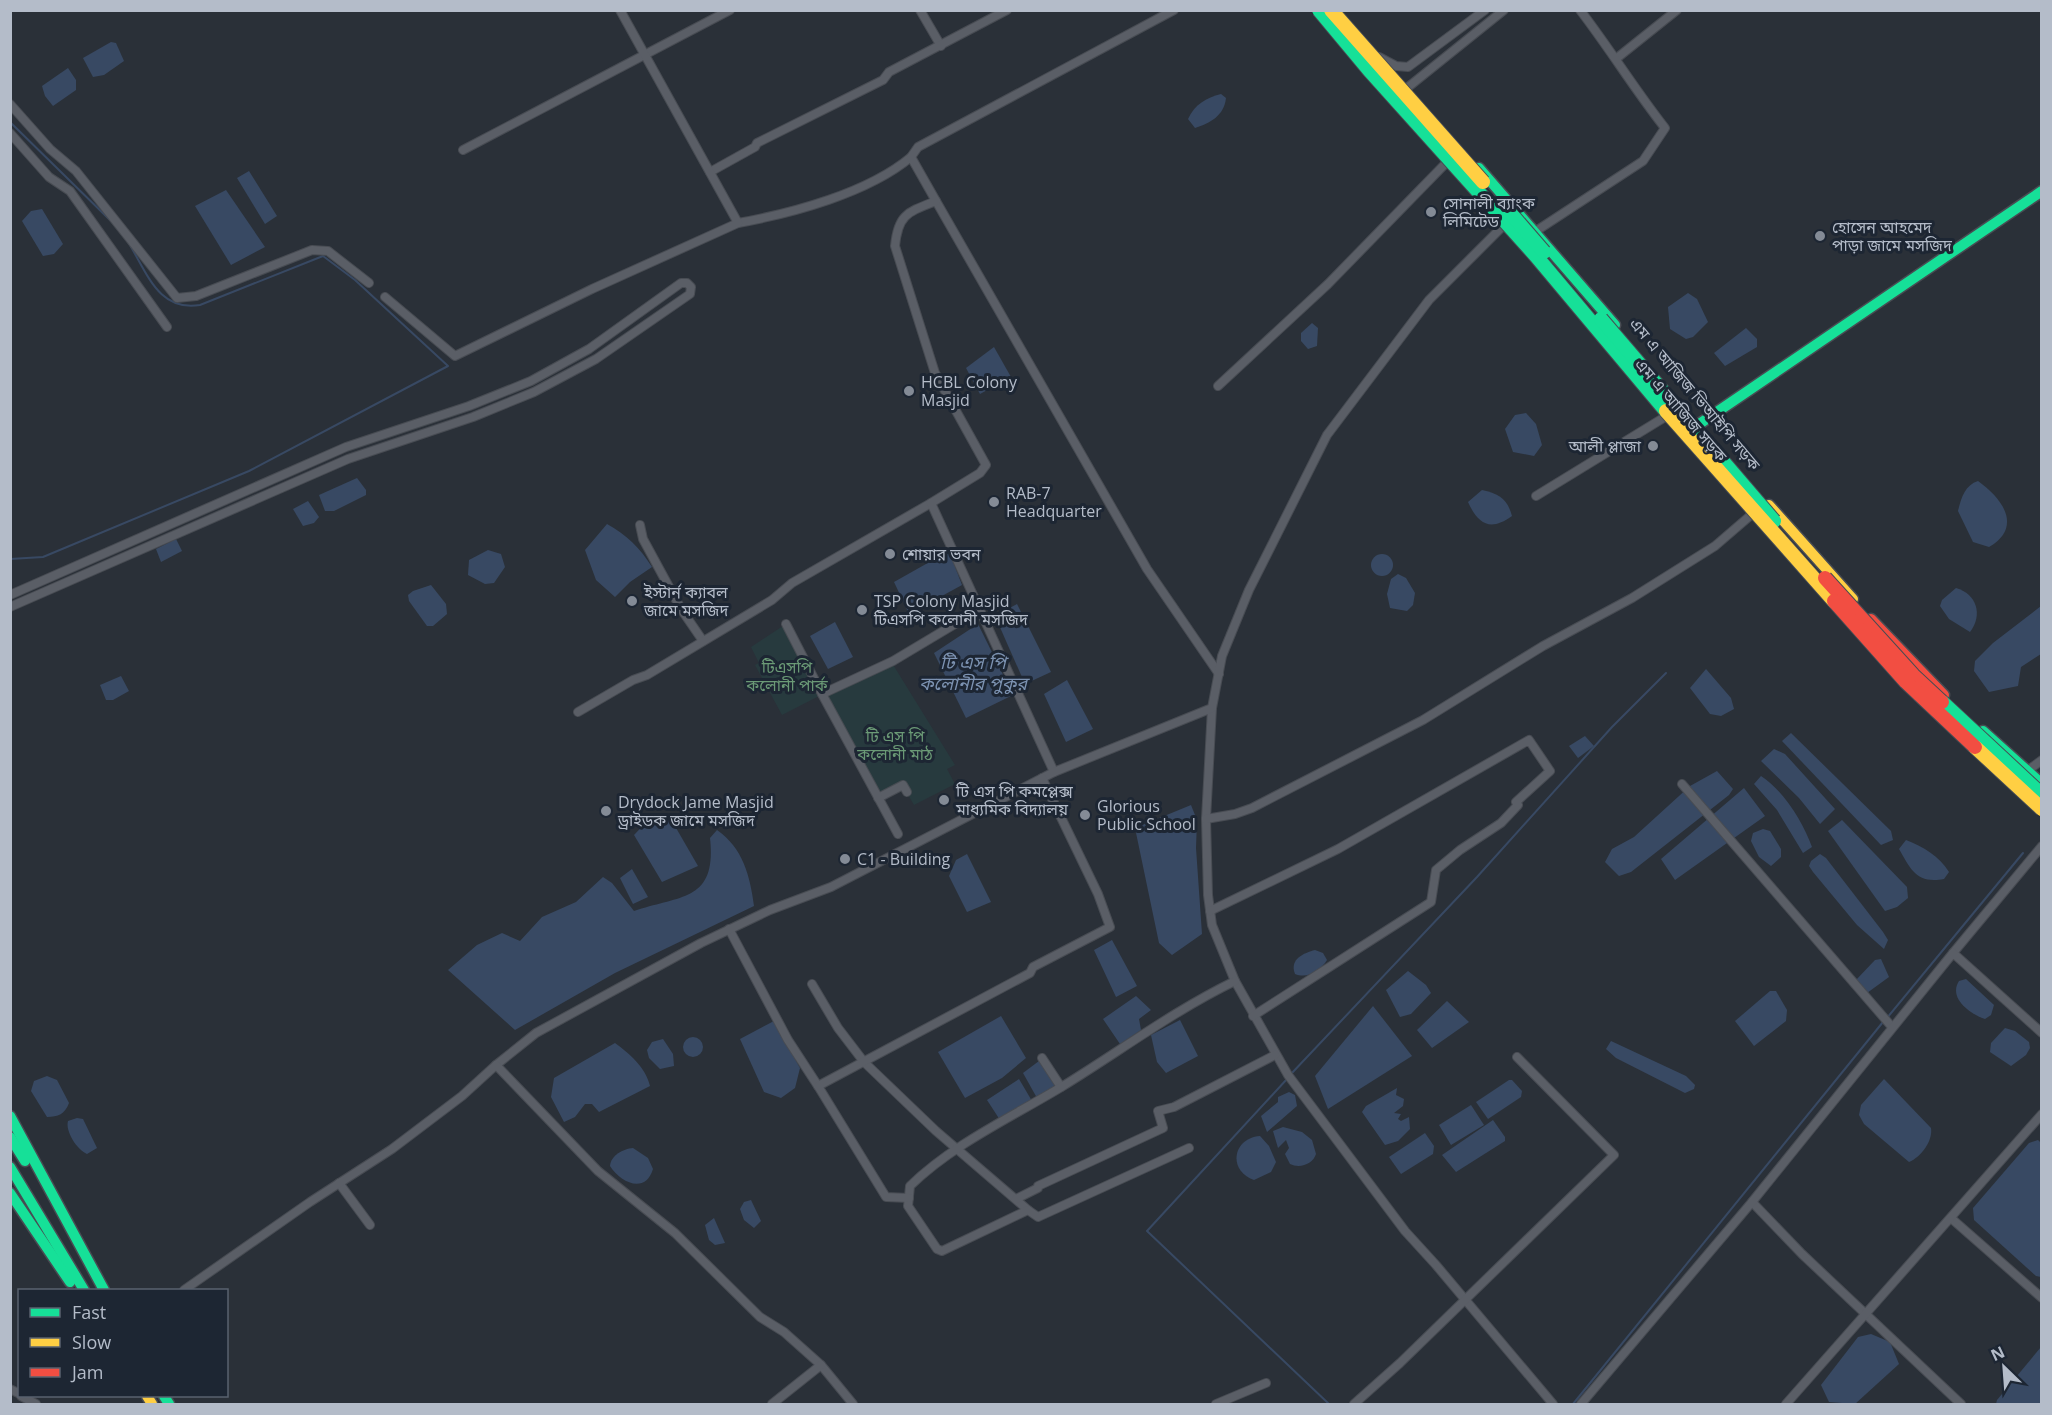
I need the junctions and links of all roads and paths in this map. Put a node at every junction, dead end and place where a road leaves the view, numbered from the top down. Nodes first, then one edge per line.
1 (620, 10) edge
2 (730, 10) edge
3 (920, 10) edge
4 (1007, 10) edge
5 (1174, 10) edge
6 (1312, 10) edge
7 (1320, 10) edge
8 (1331, 10) edge
9 (1339, 10) edge
10 (1485, 10) edge
11 (1504, 10) edge
12 (1580, 10) edge
13 (1677, 10) edge
14 (941, 46) junction
15 (646, 56) junction
16 (1379, 57) junction
17 (1617, 58) junction
18 (1407, 87) junction
19 (1391, 101) junction
20 (11, 105) edge
21 (10, 133) edge
22 (463, 150) dead end
23 (911, 156) junction
24 (1446, 163) junction
25 (710, 172) junction
26 (2042, 191) edge
27 (936, 201) junction
28 (738, 223) junction
29 (1503, 226) junction
30 (1536, 231) junction
31 (369, 284) dead end
32 (385, 297) dead end
33 (166, 327) dead end
34 (1218, 386) dead end
35 (1665, 417) junction
36 (1698, 424) junction
37 (1681, 437) junction
38 (1536, 496) dead end
39 (931, 503) junction
40 (1751, 515) junction
41 (640, 525) dead end
42 (10, 595) edge
43 (10, 607) edge
44 (980, 609) junction
45 (786, 624) dead end
46 (703, 641) junction
47 (1219, 674) junction
48 (822, 694) junction
49 (1212, 708) junction
50 (578, 712) dead end
51 (2042, 760) edge
52 (2027, 771) junction
53 (1054, 772) junction
54 (1042, 778) junction
55 (1682, 784) dead end
56 (2042, 784) edge
57 (907, 792) dead end
58 (2042, 795) edge
59 (878, 798) junction
60 (2042, 809) edge
61 (2042, 815) edge
62 (1206, 819) junction
63 (898, 834) dead end
64 (2042, 846) edge
65 (1210, 911) junction
66 (729, 929) junction
67 (1953, 953) junction
68 (1235, 981) junction
69 (812, 984) dead end
70 (1253, 1016) junction
71 (1892, 1027) junction
72 (2042, 1033) edge
73 (1275, 1054) junction
74 (1517, 1057) dead end
75 (1042, 1058) dead end
76 (864, 1062) junction
77 (496, 1065) junction
78 (818, 1086) junction
79 (1061, 1087) junction
80 (2042, 1114) edge
81 (10, 1116) edge
82 (10, 1137) edge
83 (1188, 1149) dead end
84 (958, 1150) junction
85 (10, 1167) edge
86 (339, 1183) junction
87 (10, 1193) edge
88 (909, 1198) junction
89 (1016, 1199) junction
90 (1752, 1202) junction
91 (1028, 1210) junction
92 (1952, 1219) junction
93 (370, 1225) dead end
94 (75, 1289) edge
95 (83, 1289) edge
96 (102, 1289) edge
97 (102, 1289) edge
98 (185, 1289) edge
99 (2042, 1298) edge
100 (1466, 1300) junction
101 (1865, 1313) junction
102 (820, 1365) junction
103 (1266, 1383) dead end
104 (772, 1404) edge
105 (853, 1404) edge
106 (1216, 1404) edge
107 (1354, 1404) edge
108 (1553, 1404) edge
109 (1581, 1404) edge
110 (1786, 1404) edge
111 (1961, 1404) edge

1 - 15 street
2 - 15 street
3 - 14 street
4 - 14 street
5 - 23 street
6 - 19 main road, এম এ আজিজ সড়ক
7 - 60 main road, bridge
8 - 58 main road, bridge
9 - 16 main road, এম এ আজিজ ভিআইপি সড়ক
10 - 16 street
11 - 18 street
12 - 17 street
13 - 17 street
14 - 25 street
15 - 22 street
15 - 25 street
16 - 18 main road, এম এ আজিজ ভিআইপি সড়ক
17 - 30 street
18 - 19 street
18 - 30 main road, এম এ আজিজ ভিআইপি সড়ক
19 - 24 main road, এম এ আজিজ সড়ক
20 - 31 street
21 - 33 street
23 - 27 street
23 - 28 street
24 - 29 main road, এম এ আজিজ সড়ক
24 - 34 street
25 - 28 street
26 - 36 main road
27 - 39 street
27 - 47 street
28 - 32 street
29 - 35 main road, এম এ আজিজ সড়ক
29 - 47 street
30 - 36 main road, এম এ আজিজ ভিআইপি সড়ক
35 - 37 main road, এম এ আজিজ সড়ক
35 - 38 street
36 - 37 main road
36 - 52 main road, এম এ আজিজ ভিআইপি সড়ক
37 - 40 main road, এম এ আজিজ সড়ক
39 - 44 street
39 - 46 street
40 - 61 main road, এম এ আজিজ সড়ক
40 - 62 street
41 - 46 street
42 - 43 street
44 - 48 street
44 - 53 street
45 - 48 street
46 - 50 street
47 - 49 street
48 - 59 street
49 - 53 street
49 - 62 street
51 - 52 street
52 - 56 main road, এম এ আজিজ ভিআইপি সড়ক
53 - 54 street
54 - 66 street
54 - 76 street
55 - 71 street
57 - 59 street
59 - 63 street
62 - 65 street
64 - 67 street
65 - 68 street
65 - 70 street
66 - 77 street
66 - 78 street
67 - 71 street
67 - 72 street
68 - 70 street
68 - 79 street
69 - 76 street
70 - 73 street
71 - 90 street
73 - 89 street
73 - 100 street
74 - 100 street
75 - 79 street
76 - 78 street
76 - 84 street
77 - 86 street
77 - 102 street
78 - 88 street
79 - 84 street
80 - 92 street
81 - 96 main road
82 - 97 main road
83 - 91 street
84 - 88 street
84 - 89 street
85 - 95 main road
86 - 93 street
86 - 98 street
87 - 94 main road
88 - 91 street
89 - 91 street
90 - 101 street
90 - 109 street
92 - 99 street
92 - 101 street
100 - 107 street
100 - 108 street
101 - 110 street
101 - 111 street
102 - 104 street
102 - 105 street
103 - 106 street

